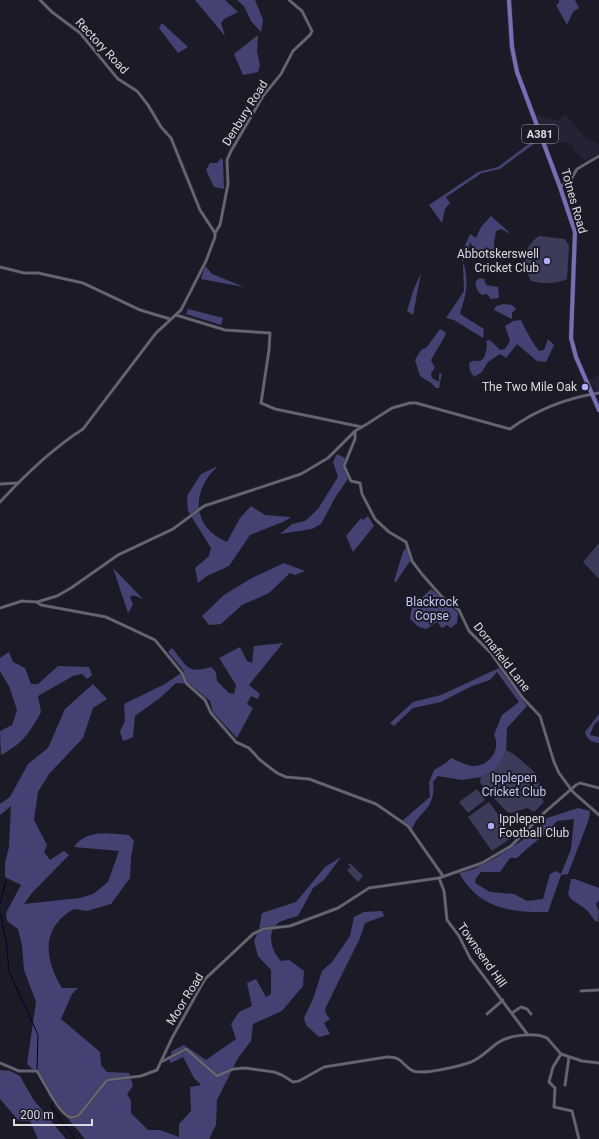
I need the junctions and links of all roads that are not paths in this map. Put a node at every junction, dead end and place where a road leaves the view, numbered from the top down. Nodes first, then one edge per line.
1 (40, 0) edge
2 (289, 0) edge
3 (509, 0) edge
4 (599, 156) edge
5 (560, 187) junction
6 (215, 233) junction
7 (0, 267) edge
8 (176, 315) junction
9 (170, 319) junction
10 (599, 393) edge
11 (593, 394) junction
12 (599, 410) edge
13 (362, 427) junction
14 (355, 432) junction
15 (18, 483) junction
16 (0, 484) edge
17 (0, 502) edge
18 (37, 602) junction
19 (0, 608) edge
20 (599, 788) edge
21 (571, 790) junction
22 (599, 815) edge
23 (443, 876) junction
24 (439, 878) junction
25 (599, 990) edge
26 (581, 991) dead end
27 (503, 1000) junction
28 (512, 1013) junction
29 (487, 1014) dead end
30 (532, 1014) dead end
31 (528, 1035) junction
32 (561, 1054) junction
33 (570, 1057) junction
34 (162, 1061) junction
35 (0, 1063) edge
36 (599, 1063) edge
37 (565, 1085) dead end
38 (579, 1139) edge

1 - 6 street, Rectory Road
2 - 6 street, Denbury Road
3 - 5 main road, Totnes Road / A381
4 - 5 street
5 - 11 main road, Totnes Road / A381
6 - 8 street, Denbury Road
7 - 9 street
8 - 9 street
8 - 13 street
9 - 15 street
10 - 11 street
11 - 12 main road, Totnes Road / A381
11 - 13 street
13 - 14 street
14 - 18 street
14 - 21 street, Dornafield Lane
15 - 16 street
15 - 17 street
18 - 19 street
18 - 23 street
20 - 21 street
21 - 22 street, Dornafield Lane
21 - 23 street, Moor Road
23 - 24 street, Moor Road
24 - 27 street, Townsend Hill
24 - 34 street, Moor Road
25 - 26 street
27 - 28 street, Townsend Hill
27 - 29 street
28 - 30 street
28 - 31 street, Townsend Hill
31 - 32 street
31 - 34 street
32 - 33 street
32 - 38 street
33 - 36 street
33 - 37 street
34 - 35 street

